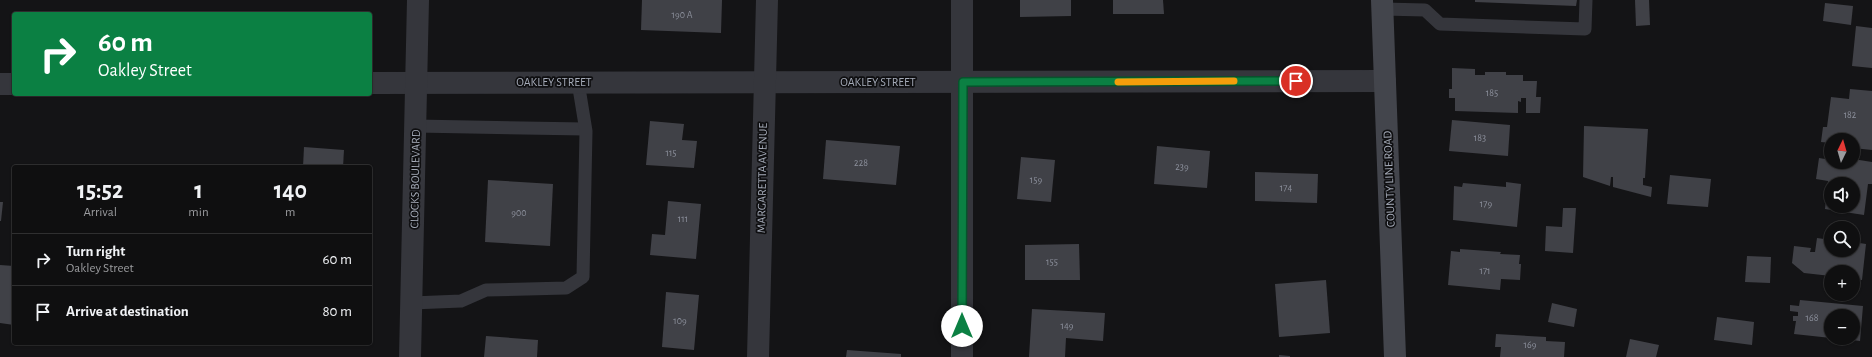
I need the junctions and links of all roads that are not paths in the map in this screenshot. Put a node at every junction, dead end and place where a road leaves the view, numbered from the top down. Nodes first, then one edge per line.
1 (418, 0) edge
2 (766, 0) edge
3 (962, 0) edge
4 (1586, 0) edge
5 (1383, 5) edge
6 (1385, 81) junction
7 (417, 82) junction
8 (578, 82) junction
9 (764, 82) junction
10 (963, 82) junction
11 (372, 83) edge
12 (0, 84) edge
13 (12, 84) edge
14 (416, 126) junction
15 (585, 129) junction
16 (412, 303) junction
17 (410, 357) edge
18 (758, 357) edge
19 (962, 357) edge
20 (1395, 357) edge

1 - 7 street, CLOCKS BOULEVARD
2 - 9 street, MARGARETTA AVENUE
3 - 10 street
4 - 5 lane
5 - 6 main road, COUNTY LINE ROAD
6 - 10 street, OAKLEY STREET
6 - 20 main road, COUNTY LINE ROAD
7 - 8 street, OAKLEY STREET
7 - 11 street, OAKLEY STREET
7 - 14 street, CLOCKS BOULEVARD
8 - 9 street, OAKLEY STREET
8 - 15 lane
9 - 10 street, OAKLEY STREET
9 - 18 street, MARGARETTA AVENUE
10 - 19 street
12 - 13 street
14 - 15 lane
14 - 16 street, CLOCKS BOULEVARD
15 - 16 lane
16 - 17 street, CLOCKS BOULEVARD

